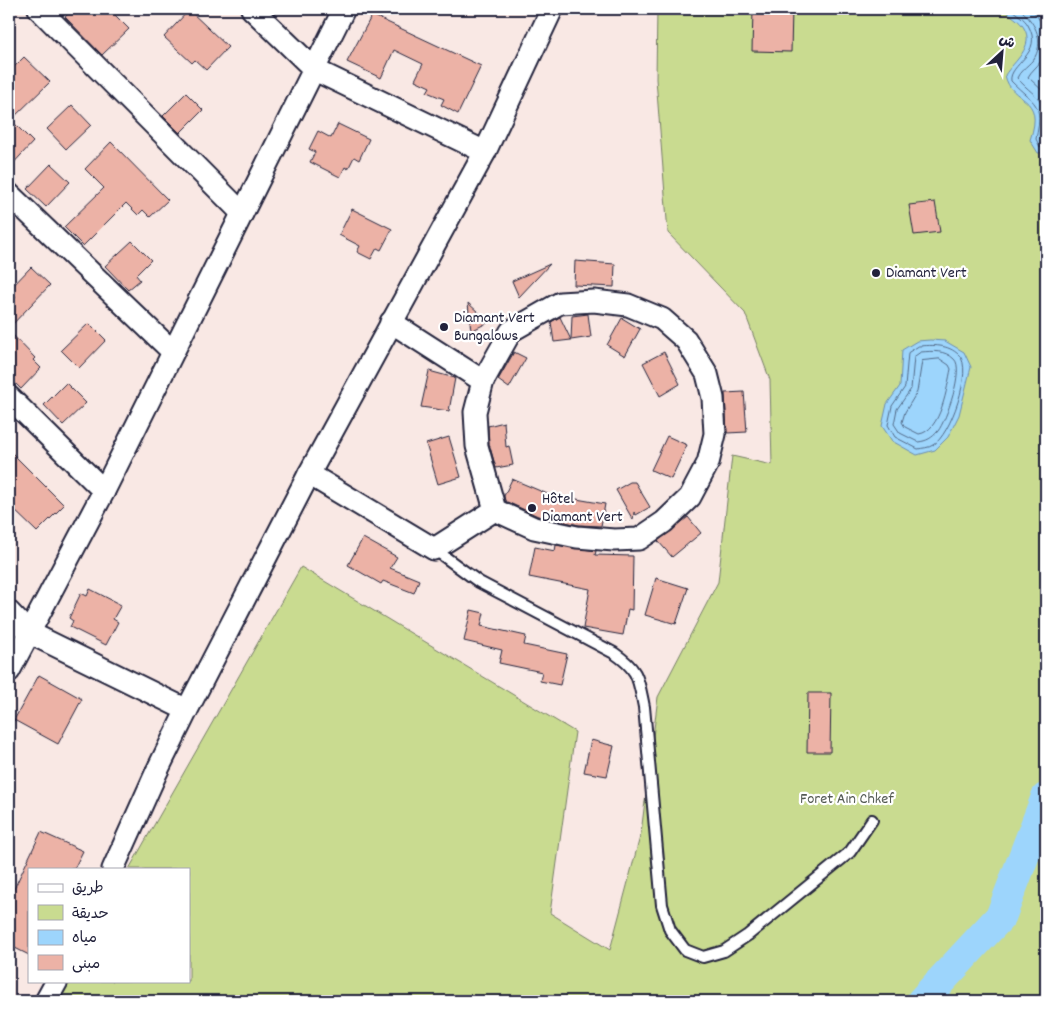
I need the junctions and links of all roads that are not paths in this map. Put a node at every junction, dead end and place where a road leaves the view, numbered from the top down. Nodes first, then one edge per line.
1 (39, 9) edge
2 (252, 9) edge
3 (344, 9) edge
4 (552, 9) edge
5 (315, 70) junction
6 (485, 152) junction
7 (9, 194) edge
8 (242, 213) junction
9 (392, 322) junction
10 (172, 352) junction
11 (483, 381) junction
12 (9, 397) edge
13 (309, 474) junction
14 (104, 492) junction
15 (495, 510) junction
16 (434, 550) junction
17 (9, 612) edge
18 (28, 632) junction
19 (9, 671) edge
20 (187, 710) junction
21 (872, 820) dead end
22 (113, 868) edge
23 (56, 982) edge
24 (46, 1001) edge

1 - 8 street
2 - 5 street
3 - 5 street
4 - 6 street
5 - 6 street
5 - 8 street
6 - 9 street
7 - 10 street
8 - 10 street
9 - 11 street
9 - 13 street
10 - 14 street
11 - 15 street
11 - 15 street
12 - 14 street
13 - 16 street
13 - 20 street
14 - 18 street
15 - 16 street
16 - 21 lane
17 - 18 street
18 - 19 street
18 - 20 street
20 - 22 street
23 - 24 street

